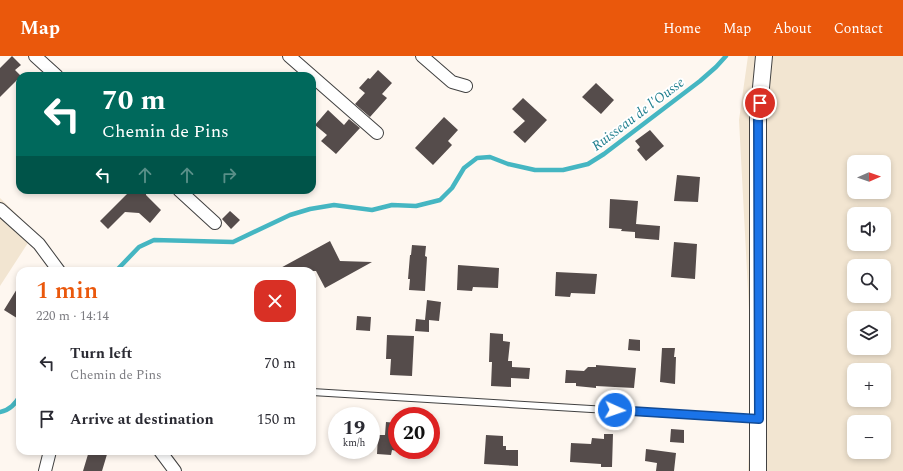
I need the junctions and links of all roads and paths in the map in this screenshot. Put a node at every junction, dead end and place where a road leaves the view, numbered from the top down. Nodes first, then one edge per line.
1 (35, 56) edge
2 (289, 56) edge
3 (422, 56) edge
4 (764, 56) edge
5 (53, 72) edge
6 (307, 72) edge
7 (316, 80) edge
8 (466, 86) dead end
9 (377, 133) dead end
10 (183, 194) edge
11 (0, 209) edge
12 (215, 223) dead end
13 (56, 267) edge
14 (316, 392) edge
15 (759, 419) junction
16 (49, 455) edge
17 (163, 455) edge
18 (45, 471) edge
19 (175, 471) edge
20 (758, 471) edge

1 - 5 street
2 - 6 street
3 - 8 street
4 - 15 street
7 - 9 street
10 - 12 street
11 - 13 street
14 - 15 lane
15 - 20 street
16 - 18 street
17 - 19 street

